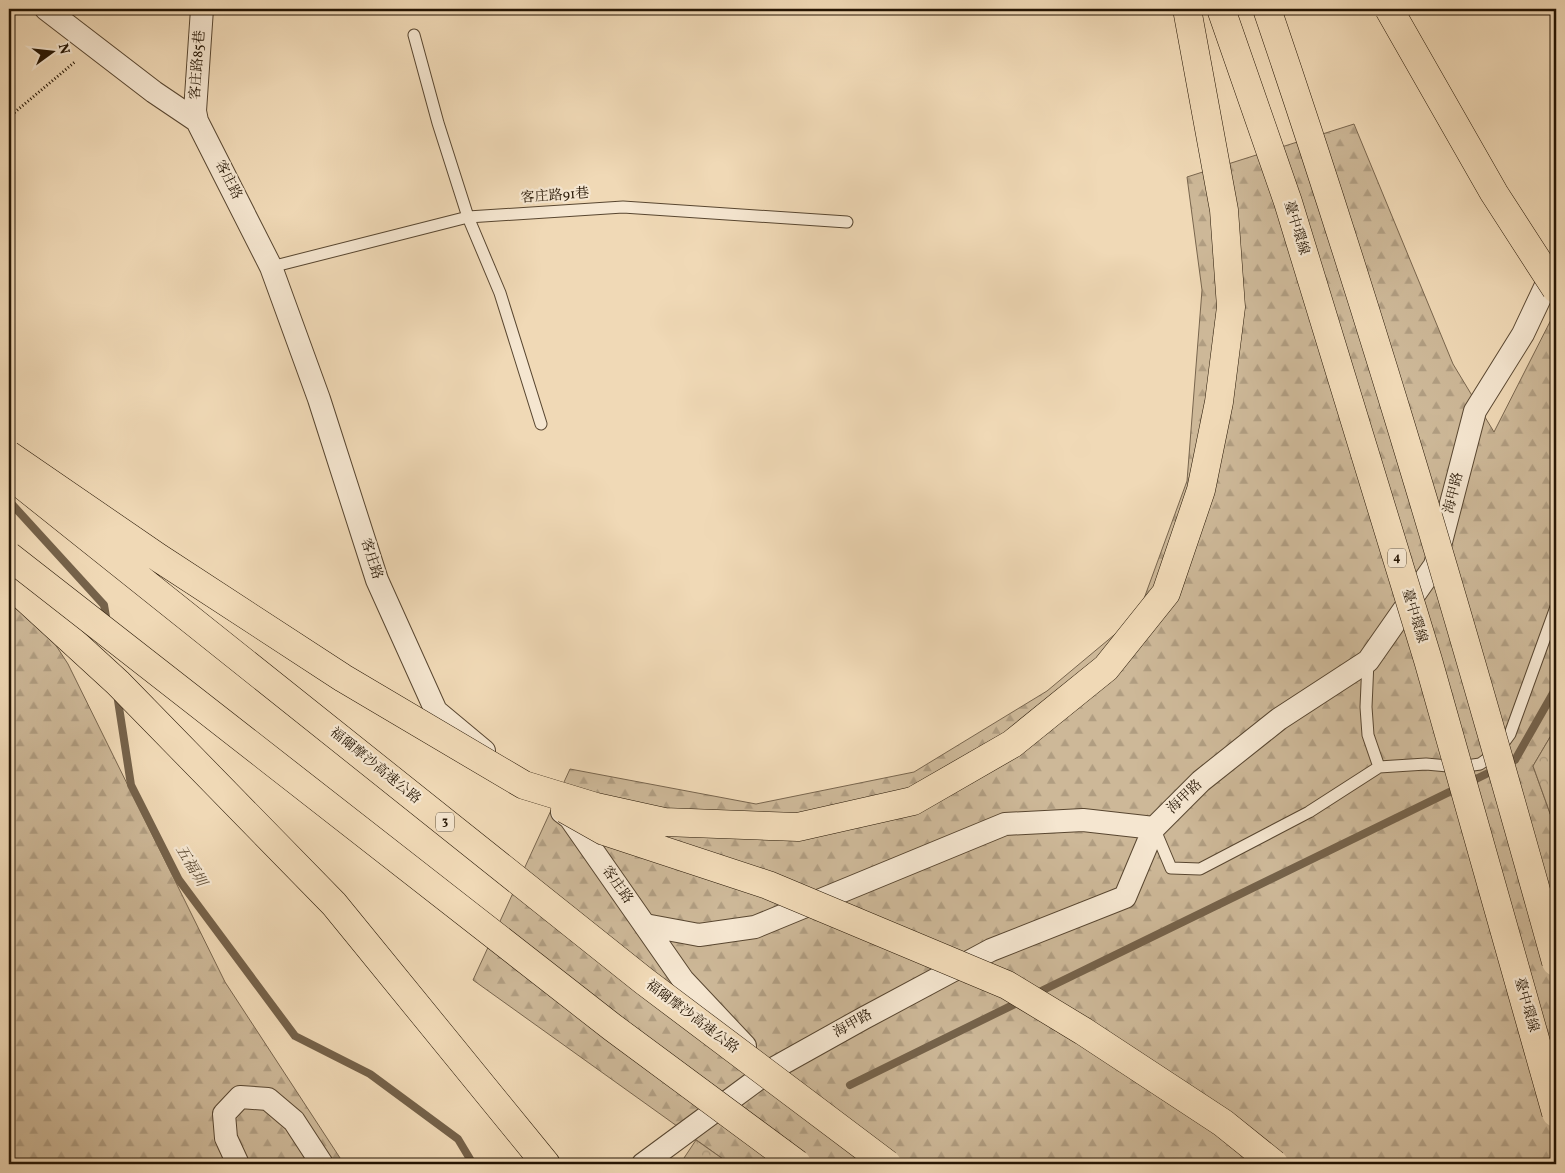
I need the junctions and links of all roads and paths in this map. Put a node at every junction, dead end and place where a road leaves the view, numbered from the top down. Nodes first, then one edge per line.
1 (46, 9) edge
2 (202, 9) edge
3 (1188, 9) edge
4 (1221, 9) edge
5 (1267, 9) edge
6 (1390, 9) edge
7 (414, 35) dead end
8 (94, 46) junction
9 (9, 117) edge
10 (198, 121) junction
11 (468, 218) junction
12 (847, 222) dead end
13 (1556, 264) edge
14 (271, 267) junction
15 (1556, 289) edge
16 (541, 424) dead end
17 (9, 455) edge
18 (9, 474) edge
19 (9, 556) edge
20 (9, 583) edge
21 (1556, 607) edge
22 (1368, 661) junction
23 (1379, 768) junction
24 (524, 786) junction
25 (1154, 828) junction
26 (645, 925) junction
27 (1556, 962) edge
28 (769, 1071) junction
29 (1556, 1113) edge
30 (238, 1164) edge
31 (322, 1164) edge
32 (546, 1164) edge
33 (643, 1164) edge
34 (797, 1164) edge
35 (887, 1164) edge
36 (1274, 1164) edge

1 - 8 street
2 - 10 street, 客庄路85巷
3 - 24 highway, bridge
4 - 29 highway, 臺中環線 / 4, bridge
5 - 27 highway, bridge
6 - 15 highway, bridge
7 - 11 lane
8 - 9 path
8 - 10 street
10 - 14 street, 客庄路
11 - 12 lane, 客庄路91巷
11 - 14 lane, 客庄路91巷
11 - 16 lane
13 - 22 street, 海甲路
14 - 26 street, 客庄路
17 - 24 highway, bridge
18 - 35 highway, 福爾摩沙高速公路 / 3, bridge
19 - 34 highway, bridge
20 - 32 highway
21 - 23 lane
22 - 23 lane
22 - 25 street, 海甲路
23 - 25 lane
24 - 36 highway, bridge
25 - 26 street
25 - 28 street, 海甲路
26 - 28 street, 客庄路
28 - 33 street, 海甲路
30 - 31 street

